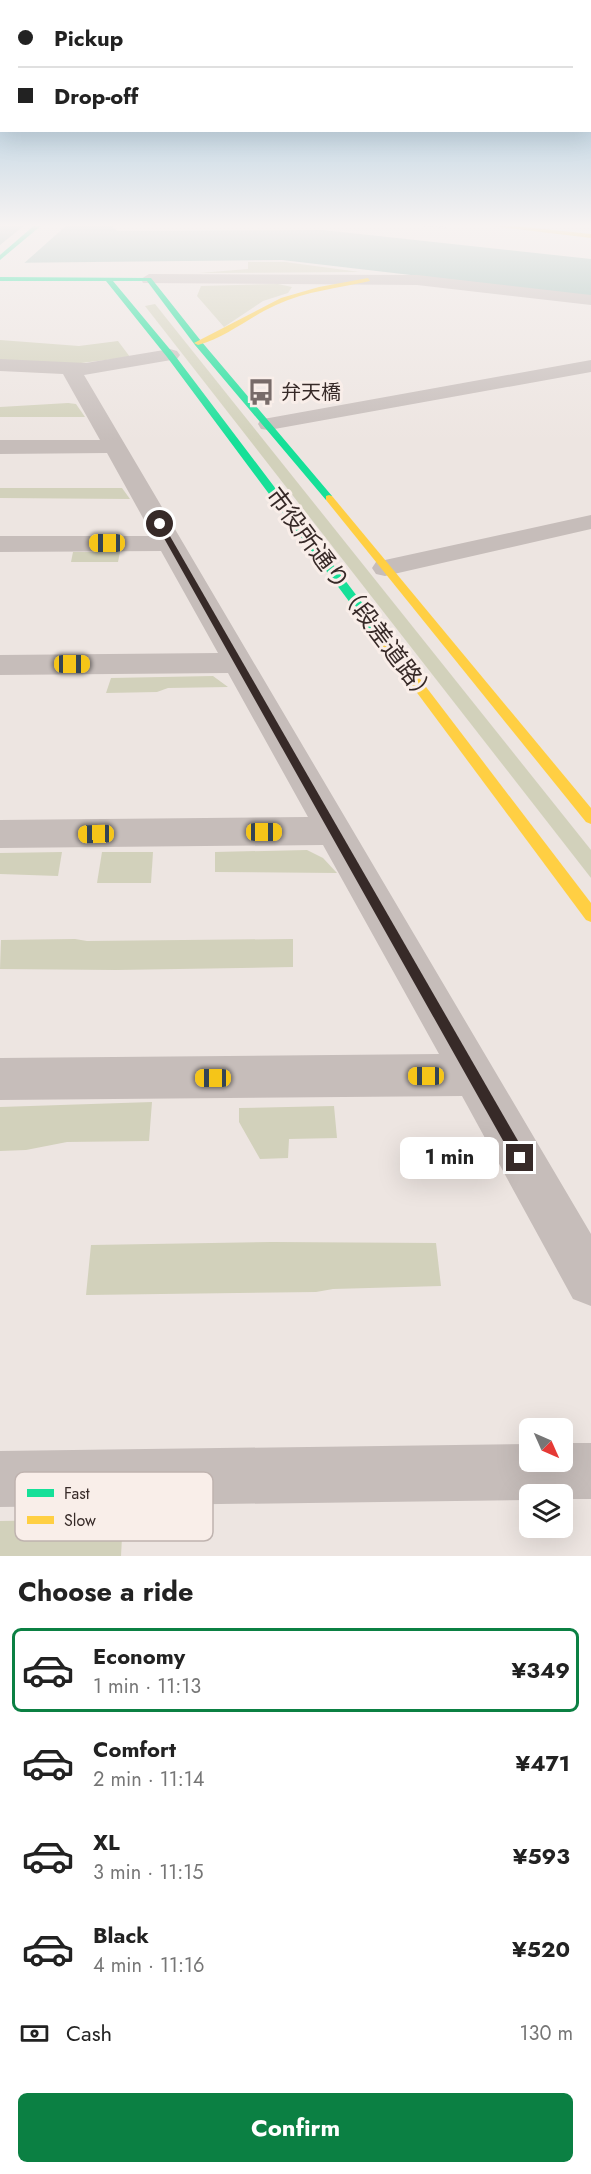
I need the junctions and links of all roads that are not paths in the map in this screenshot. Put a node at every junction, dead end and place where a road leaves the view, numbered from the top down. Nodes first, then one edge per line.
1 (122, 297) edge
2 (162, 297) edge
3 (292, 297) edge
4 (564, 297) edge
5 (591, 300) edge
6 (198, 344) junction
7 (170, 355) junction
8 (0, 365) edge
9 (591, 366) edge
10 (70, 368) junction
11 (268, 424) junction
12 (115, 446) junction
13 (0, 447) edge
14 (591, 522) edge
15 (171, 543) junction
16 (0, 544) edge
17 (385, 568) junction
18 (239, 663) junction
19 (0, 665) edge
20 (586, 803) edge
21 (336, 831) junction
22 (0, 834) edge
23 (591, 915) edge
24 (473, 1076) junction
25 (0, 1079) edge
26 (591, 1281) edge
27 (591, 1472) edge
28 (213, 1476) edge
29 (0, 1479) edge
30 (15, 1479) edge

1 - 7 main road, 市役所通り（段差道路）
2 - 6 main road, 市役所通り（段差道路）
3 - 6 main road
4 - 5 street
6 - 11 main road, 市役所通り（段差道路）
7 - 10 street
7 - 23 main road, 市役所通り（段差道路）
8 - 10 street
9 - 11 street
10 - 12 street
11 - 17 main road, 市役所通り（段差道路）
12 - 13 street
12 - 15 street
14 - 17 street
15 - 16 street
15 - 18 street
17 - 20 main road, 市役所通り（段差道路）
18 - 19 street
18 - 21 street
21 - 22 street
21 - 24 street
24 - 25 street
24 - 26 street
27 - 28 street
29 - 30 street

